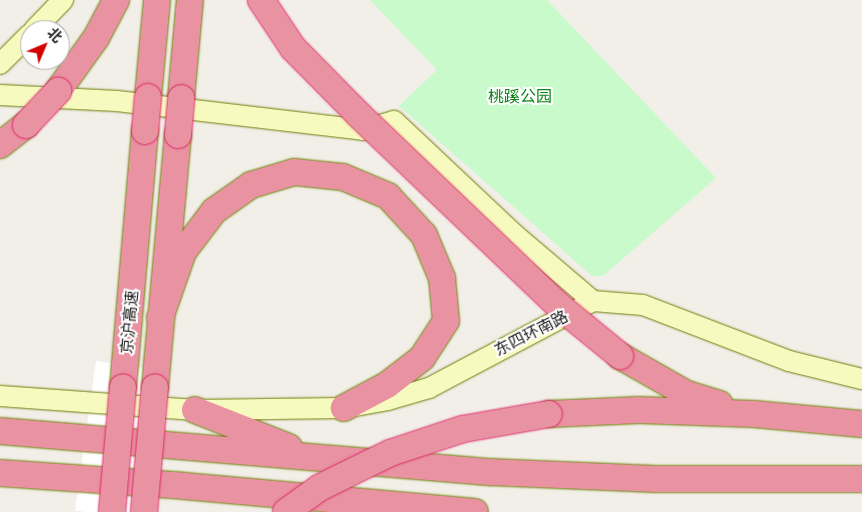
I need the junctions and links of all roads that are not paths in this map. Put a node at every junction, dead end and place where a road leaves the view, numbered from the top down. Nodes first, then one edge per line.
1 (63, 0) edge
2 (116, 0) edge
3 (157, 0) edge
4 (190, 0) edge
5 (262, 0) edge
6 (44, 20) edge
7 (20, 44) edge
8 (0, 64) edge
9 (0, 95) edge
10 (0, 145) edge
11 (594, 301) junction
12 (160, 318) junction
13 (862, 379) edge
14 (0, 396) edge
15 (344, 408) junction
16 (195, 410) junction
17 (754, 414) junction
18 (862, 424) edge
19 (0, 431) edge
20 (313, 457) junction
21 (0, 473) edge
22 (862, 479) edge
23 (112, 512) edge
24 (144, 512) edge
25 (286, 512) edge
26 (475, 512) edge

1 - 6 main road
2 - 10 highway, bridge
3 - 23 highway, 京沪高速, bridge
4 - 12 highway, 京沪高速, bridge
5 - 17 highway, bridge
7 - 8 main road
9 - 11 main road
11 - 13 main road
11 - 15 main road, 东四环南路
12 - 15 highway
12 - 24 highway, 京沪高速, bridge
14 - 16 main road, 东四环南路
15 - 16 main road, 东四环南路
16 - 20 highway
17 - 18 highway
17 - 25 highway, bridge
19 - 20 highway
20 - 22 highway
21 - 26 highway

